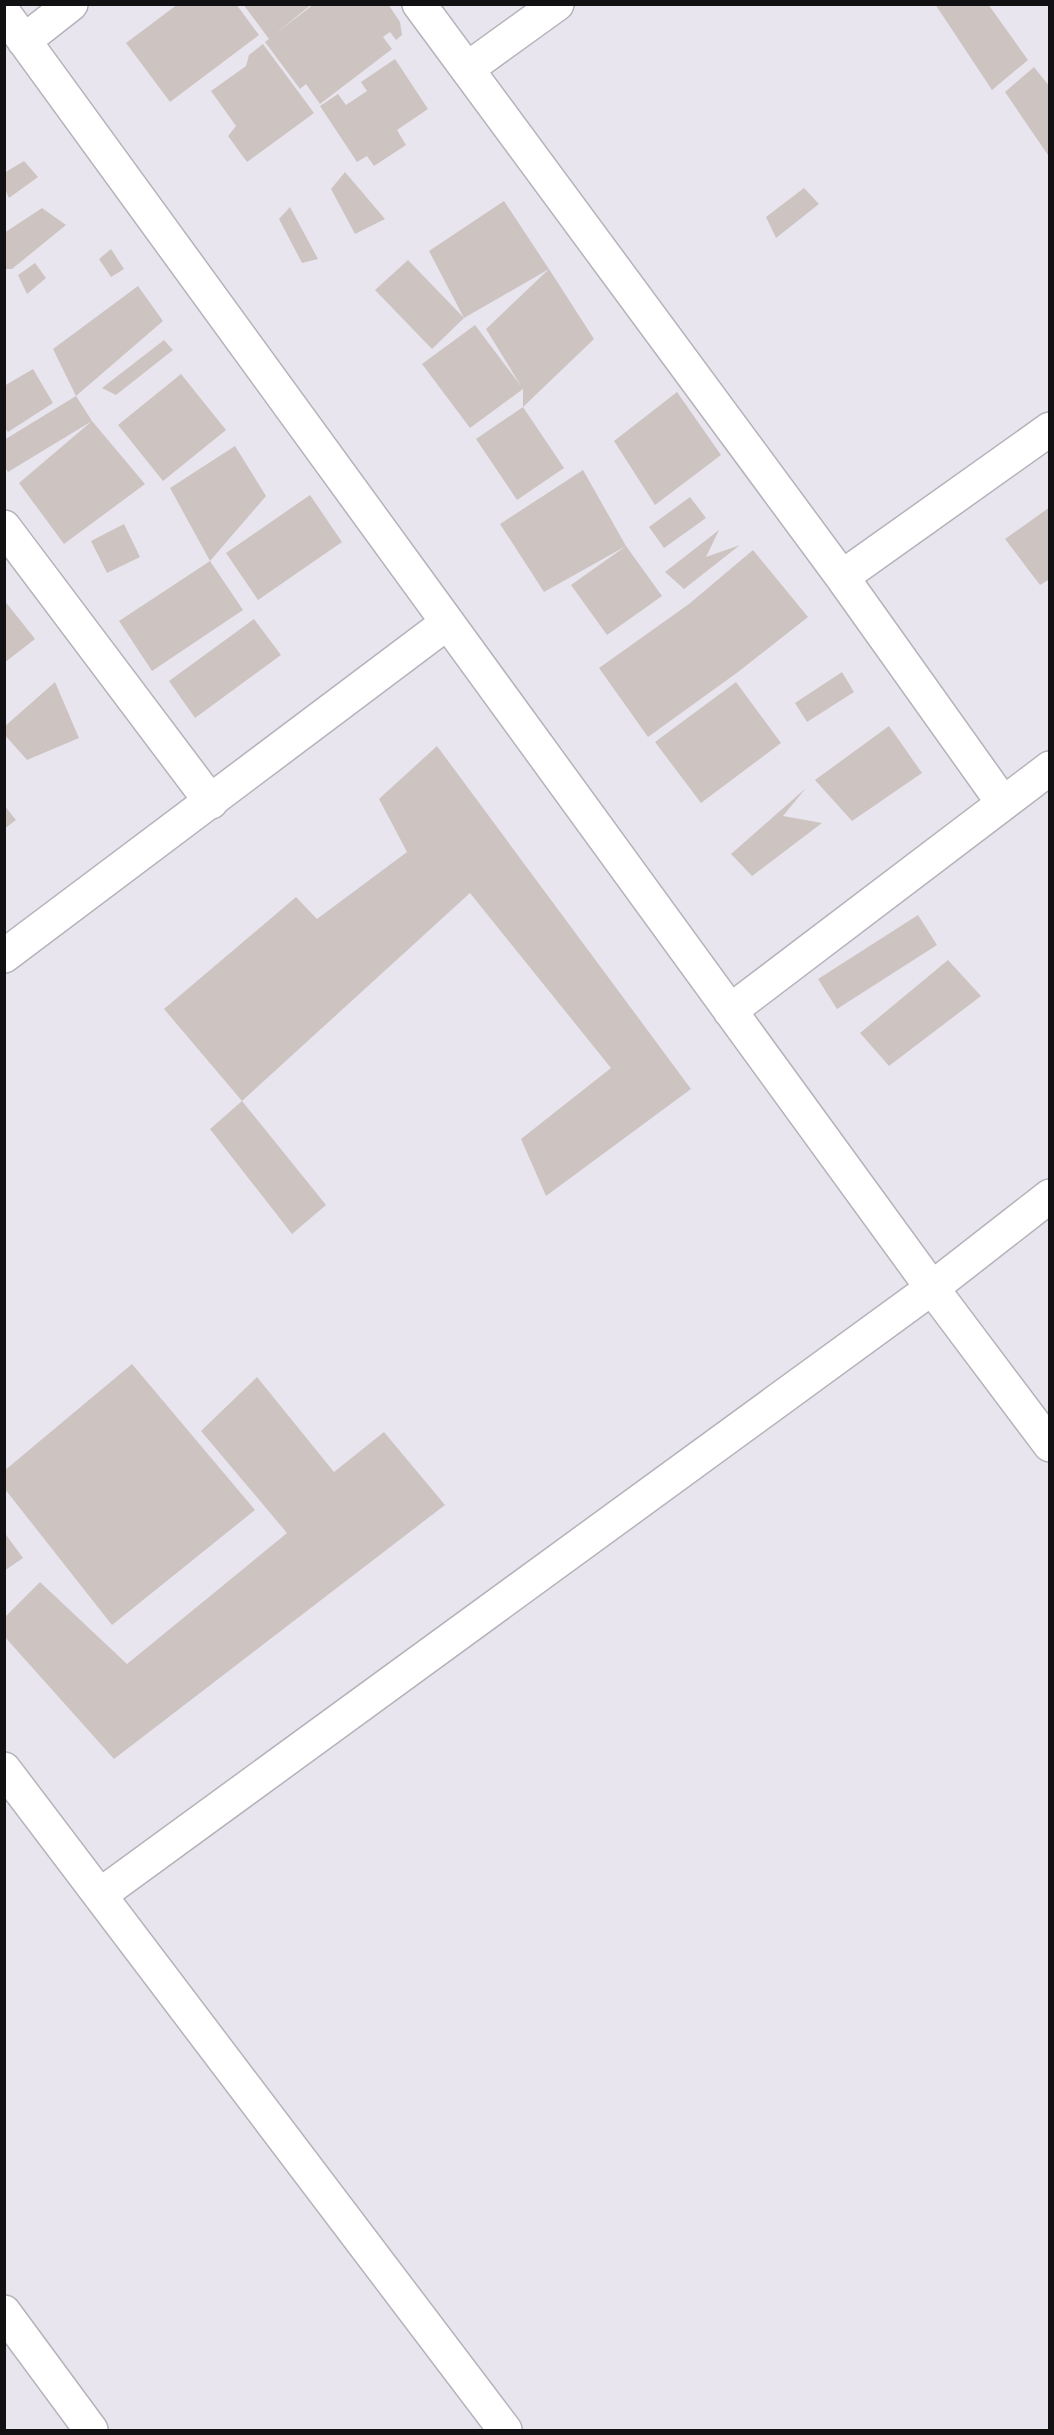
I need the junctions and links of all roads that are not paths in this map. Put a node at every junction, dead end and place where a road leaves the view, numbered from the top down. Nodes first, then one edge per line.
1 (71, 4) edge
2 (420, 4) edge
3 (557, 4) edge
4 (4, 13) edge
5 (24, 41) junction
6 (467, 69) junction
7 (1050, 429) edge
8 (5, 528) edge
9 (842, 577) junction
10 (447, 622) junction
11 (1050, 768) edge
12 (211, 802) junction
13 (1003, 803) junction
14 (4, 956) edge
15 (730, 1011) junction
16 (1050, 1196) edge
17 (932, 1288) junction
18 (1050, 1445) edge
19 (4, 1769) edge
20 (100, 1895) junction
21 (4, 2312) edge
22 (92, 2430) edge
23 (505, 2430) edge

1 - 5 street
2 - 6 street
3 - 6 street
4 - 5 street
5 - 10 street
6 - 9 street
7 - 9 street
8 - 12 street
9 - 13 street
10 - 12 street
10 - 15 street
11 - 13 street
12 - 14 street
13 - 15 street
15 - 17 street
16 - 17 street
17 - 18 street
17 - 20 street
19 - 20 street
20 - 23 street
21 - 22 street

